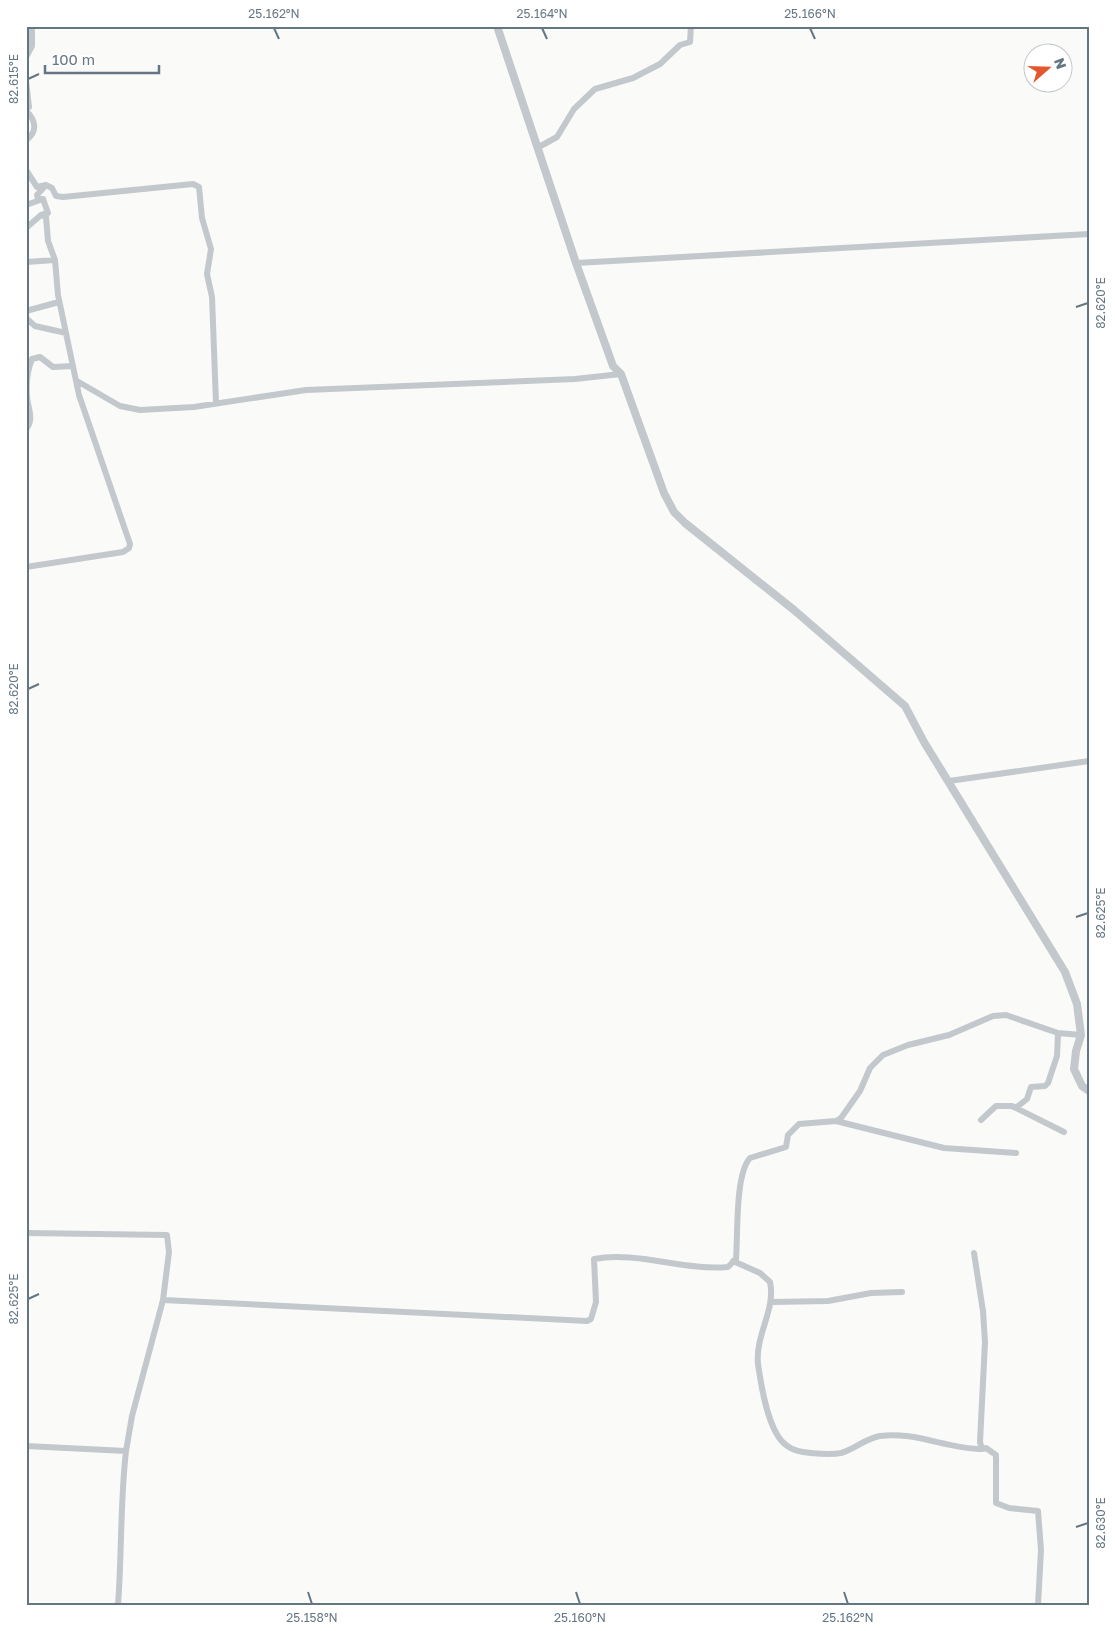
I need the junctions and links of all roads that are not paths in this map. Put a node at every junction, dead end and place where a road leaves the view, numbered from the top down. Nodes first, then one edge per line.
1 (32, 26) edge
2 (497, 26) edge
3 (691, 26) edge
4 (26, 57) edge
5 (26, 81) edge
6 (26, 107) edge
7 (26, 111) edge
8 (26, 140) edge
9 (537, 148) junction
10 (26, 170) edge
11 (46, 185) junction
12 (43, 198) junction
13 (26, 205) edge
14 (41, 215) junction
15 (26, 228) edge
16 (1089, 234) edge
17 (55, 260) junction
18 (26, 262) edge
19 (576, 263) junction
20 (59, 302) junction
21 (26, 311) edge
22 (26, 318) edge
23 (66, 333) junction
24 (73, 366) junction
25 (621, 374) junction
26 (78, 381) junction
27 (216, 403) junction
28 (26, 430) edge
29 (26, 567) edge
30 (1089, 761) edge
31 (949, 781) junction
32 (1058, 1033) junction
33 (1081, 1035) junction
34 (1089, 1091) edge
35 (1017, 1107) junction
36 (981, 1120) dead end
37 (836, 1121) junction
38 (1064, 1132) dead end
39 (1016, 1153) dead end
40 (26, 1233) edge
41 (974, 1253) dead end
42 (733, 1261) junction
43 (902, 1292) dead end
44 (163, 1300) junction
45 (772, 1302) junction
46 (26, 1446) edge
47 (982, 1449) junction
48 (126, 1451) junction
49 (118, 1605) edge
50 (1038, 1605) edge

1 - 4 street
2 - 9 street
3 - 9 street
5 - 6 street
7 - 8 street
9 - 19 street
10 - 11 street
11 - 12 street
11 - 27 street
12 - 13 street
12 - 14 street
14 - 15 street
14 - 17 street
16 - 19 street
17 - 18 street
17 - 20 street
19 - 25 street
20 - 21 street
20 - 23 street
22 - 23 street
23 - 24 street
24 - 26 street
24 - 28 street
25 - 27 street
25 - 31 street
26 - 27 street
26 - 29 street
30 - 31 street
31 - 33 street
32 - 33 street
32 - 35 street
32 - 37 street
33 - 34 street
35 - 36 street
35 - 38 street
37 - 39 street
37 - 42 street
40 - 44 street
41 - 47 street
42 - 44 street
42 - 45 street
43 - 45 street
44 - 48 street
45 - 47 street
46 - 48 street
47 - 50 street
48 - 49 street

